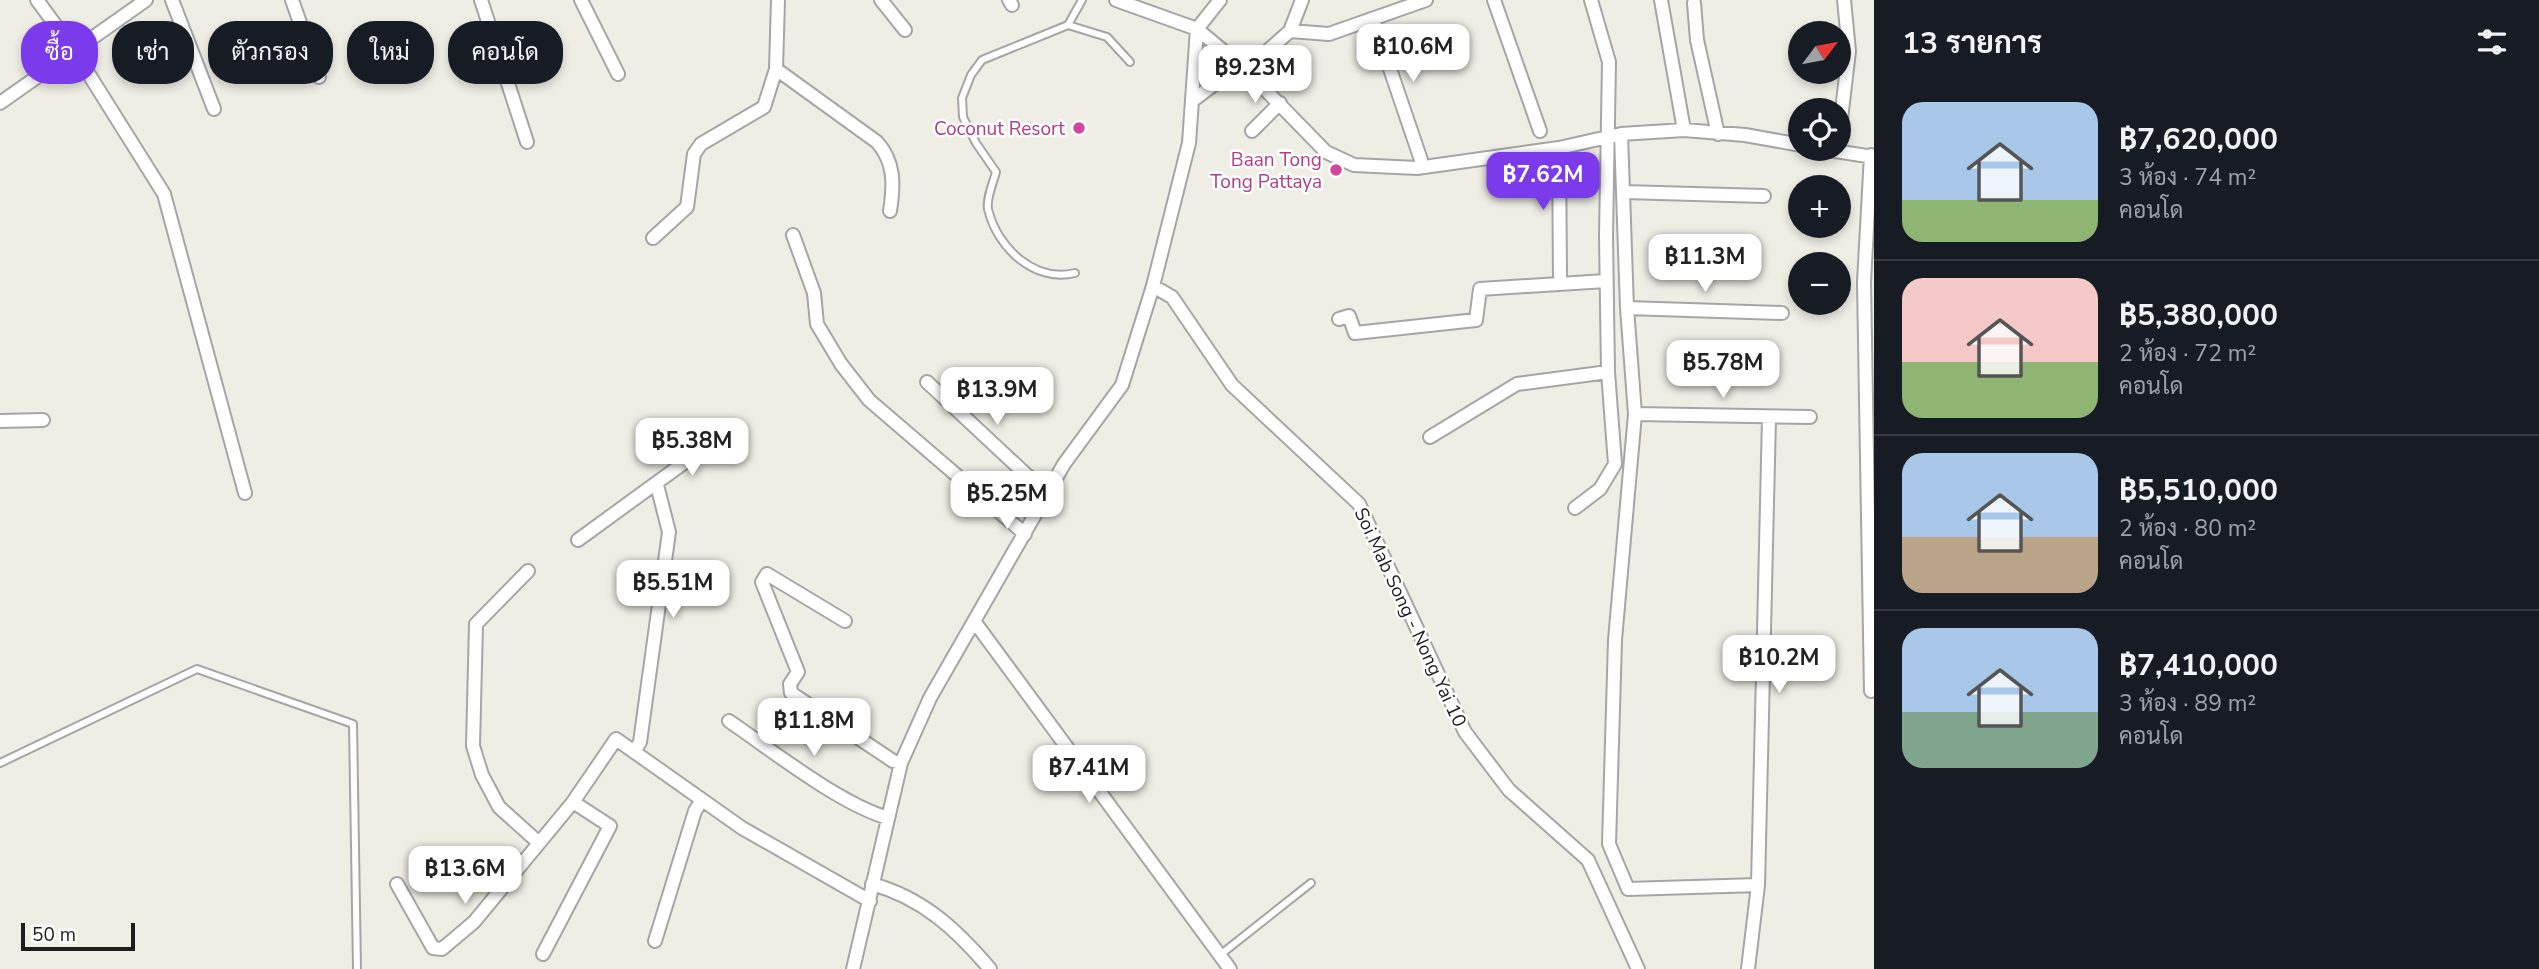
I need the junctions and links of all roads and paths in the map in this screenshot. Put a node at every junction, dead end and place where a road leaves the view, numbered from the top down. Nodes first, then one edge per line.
1 (37, 0) edge
2 (146, 0) edge
3 (172, 0) edge
4 (292, 0) edge
5 (481, 0) edge
6 (581, 0) edge
7 (778, 0) edge
8 (881, 0) edge
9 (1082, 0) edge
10 (1116, 0) edge
11 (1220, 0) edge
12 (1302, 0) edge
13 (1426, 0) edge
14 (1494, 0) edge
15 (1591, 0) edge
16 (1661, 0) edge
17 (1844, 0) edge
18 (1694, 3) dead end
19 (1373, 19) junction
20 (52, 21) edge
21 (299, 21) edge
22 (1068, 25) junction
23 (1197, 29) junction
24 (905, 30) dead end
25 (1290, 31) junction
26 (98, 33) edge
27 (1130, 62) dead end
28 (1243, 67) junction
29 (775, 69) junction
30 (618, 74) dead end
31 (26, 84) edge
32 (94, 84) edge
33 (1843, 98) edge
34 (1192, 102) junction
35 (0, 103) edge
36 (1280, 103) junction
37 (214, 109) dead end
38 (1684, 130) junction
39 (1252, 131) dead end
40 (1541, 131) dead end
41 (1621, 134) junction
42 (1718, 134) junction
43 (1607, 139) junction
44 (527, 142) dead end
45 (1788, 143) edge
46 (1559, 148) junction
47 (1851, 152) edge
48 (1872, 156) edge
49 (1421, 160) dead end
50 (1624, 192) junction
51 (1763, 196) dead end
52 (890, 211) dead end
53 (793, 235) dead end
54 (653, 238) dead end
55 (1075, 273) dead end
56 (1560, 276) dead end
57 (1606, 281) junction
58 (1153, 286) junction
59 (1627, 307) junction
60 (1782, 313) dead end
61 (1339, 319) dead end
62 (1608, 372) junction
63 (926, 382) dead end
64 (1635, 414) junction
65 (1810, 417) dead end
66 (1769, 418) junction
67 (43, 420) dead end
68 (0, 421) edge
69 (1430, 437) dead end
70 (707, 446) dead end
71 (657, 485) junction
72 (246, 493) dead end
73 (1047, 494) junction
74 (1575, 508) dead end
75 (1025, 534) junction
76 (578, 540) dead end
77 (528, 571) dead end
78 (845, 621) dead end
79 (974, 621) junction
80 (1871, 691) dead end
81 (729, 721) dead end
82 (634, 752) junction
83 (901, 762) junction
84 (0, 763) edge
85 (702, 800) junction
86 (573, 802) junction
87 (888, 818) junction
88 (539, 842) junction
89 (1311, 883) dead end
90 (397, 884) dead end
91 (872, 884) junction
92 (1758, 885) junction
93 (870, 901) junction
94 (654, 941) dead end
95 (543, 954) dead end
96 (1220, 955) junction
97 (358, 969) edge
98 (853, 969) edge
99 (990, 969) edge
100 (1230, 969) edge
101 (1638, 969) edge
102 (1748, 969) edge

1 - 20 street
2 - 26 street
3 - 37 street
4 - 21 street
5 - 44 street
6 - 30 street
7 - 29 street
8 - 24 street
9 - 22 lane
10 - 23 street
11 - 23 street
12 - 25 street
13 - 19 street
14 - 40 street
15 - 43 street
16 - 38 street
17 - 33 street
18 - 42 street
19 - 25 street
19 - 49 street
22 - 27 lane
22 - 55 lane
23 - 28 street
23 - 34 street
25 - 28 street
28 - 34 street
28 - 36 street
29 - 52 street
29 - 54 street
31 - 35 street
32 - 72 street
34 - 58 street
36 - 39 street
36 - 46 street
38 - 41 street
38 - 42 street
41 - 43 street
41 - 50 street
42 - 45 street
43 - 46 street
43 - 57 street
46 - 56 street
47 - 48 street
48 - 80 street
50 - 51 street
50 - 59 street
53 - 75 street
57 - 61 street
57 - 62 street
58 - 73 street
58 - 101 street, Soi Mab Song - Nong Yai 10
59 - 60 street
59 - 64 street
62 - 69 street
62 - 74 street
63 - 73 street
64 - 66 street
64 - 92 street
65 - 66 street
66 - 92 street
67 - 68 street
70 - 71 street
71 - 76 street
71 - 82 street
73 - 75 street
75 - 79 street
77 - 88 street
78 - 83 street
79 - 83 street
79 - 96 street
81 - 87 street
82 - 85 street
82 - 86 street
83 - 87 street
84 - 97 lane
85 - 93 street
85 - 94 street
86 - 88 street
86 - 95 street
87 - 91 street
88 - 90 street
89 - 96 lane
91 - 93 street
91 - 99 street
92 - 102 street
93 - 98 street
96 - 100 street

